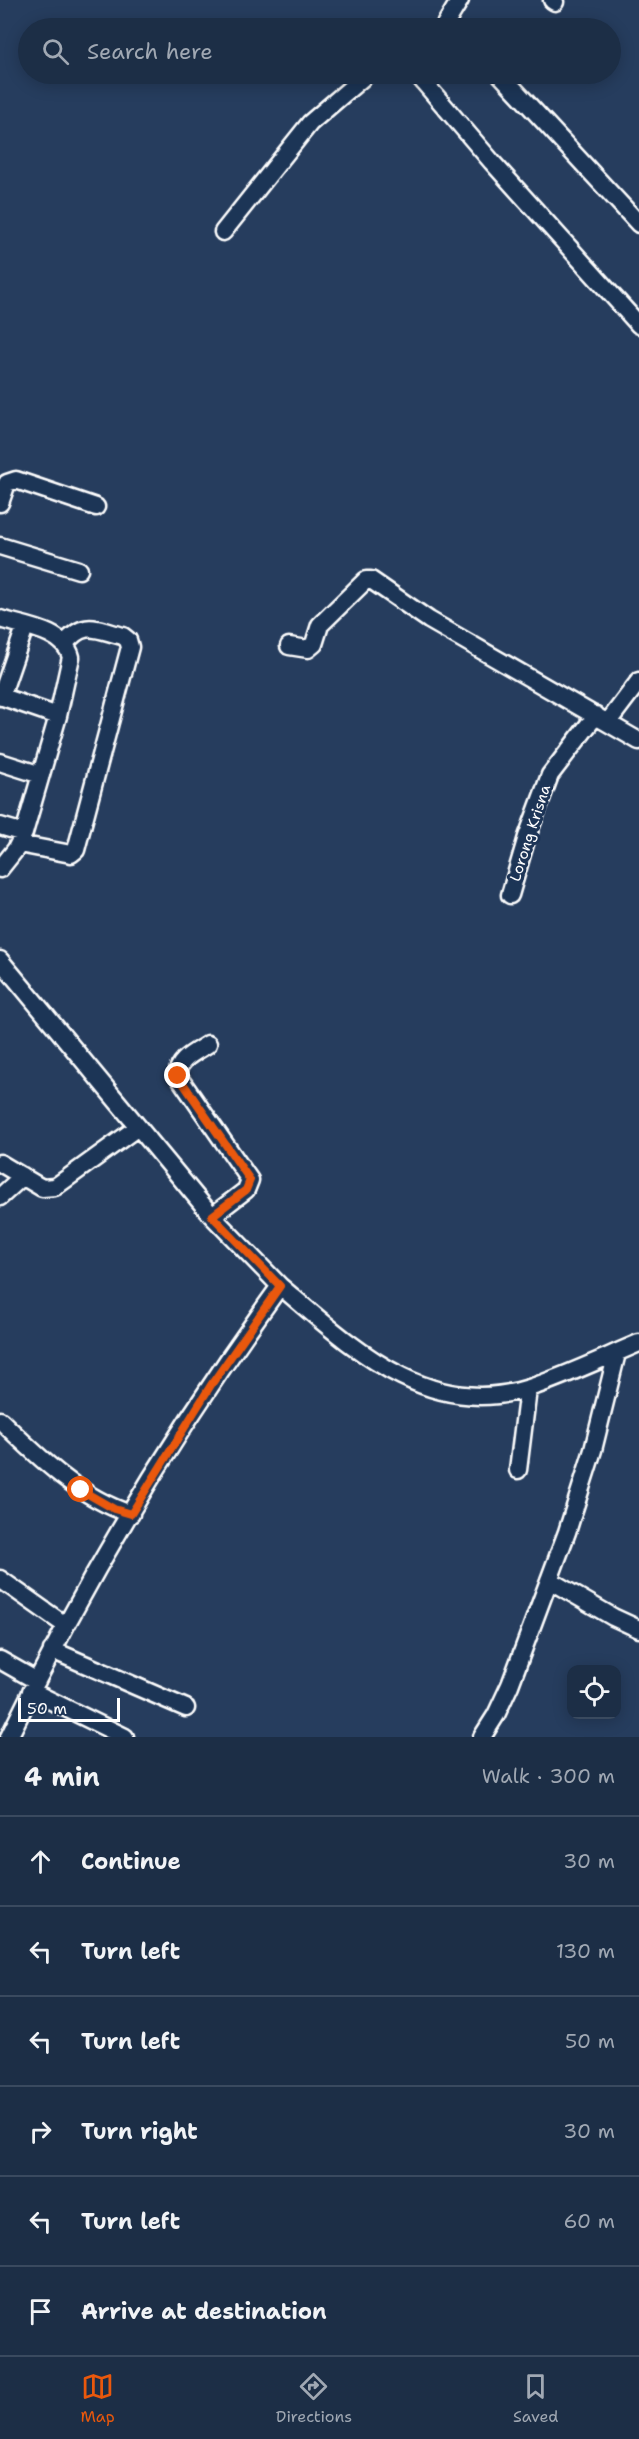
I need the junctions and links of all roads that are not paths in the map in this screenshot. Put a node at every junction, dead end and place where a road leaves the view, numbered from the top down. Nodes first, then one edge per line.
1 (460, 0) edge
2 (453, 18) edge
3 (355, 84) edge
4 (425, 84) edge
5 (509, 84) edge
6 (639, 224) edge
7 (223, 232) dead end
8 (639, 325) edge
9 (0, 503) edge
10 (96, 507) dead end
11 (0, 546) edge
12 (79, 570) dead end
13 (0, 619) edge
14 (25, 627) junction
15 (65, 644) junction
16 (289, 646) dead end
17 (639, 681) edge
18 (1, 696) edge
19 (57, 716) junction
20 (602, 718) junction
21 (639, 741) edge
22 (0, 762) edge
23 (41, 775) junction
24 (0, 826) edge
25 (22, 838) junction
26 (0, 869) edge
27 (510, 895) dead end
28 (0, 960) edge
29 (208, 1044) dead end
30 (138, 1127) junction
31 (0, 1163) edge
32 (23, 1176) junction
33 (0, 1197) edge
34 (212, 1216) junction
35 (280, 1286) junction
36 (639, 1343) edge
37 (617, 1353) junction
38 (528, 1389) junction
39 (0, 1420) edge
40 (518, 1470) dead end
41 (131, 1514) junction
42 (0, 1579) edge
43 (549, 1580) junction
44 (65, 1625) junction
45 (639, 1629) edge
46 (52, 1650) junction
47 (0, 1660) edge
48 (34, 1686) junction
49 (186, 1708) dead end
50 (9, 1737) edge
51 (125, 1737) edge
52 (482, 1737) edge

1 - 2 street
3 - 7 street
4 - 8 street
5 - 6 street
9 - 10 street
11 - 12 street
13 - 14 street
14 - 15 street
14 - 18 street
15 - 19 street
15 - 25 street
16 - 20 street
17 - 20 street, Lorong Krisna
18 - 19 street
19 - 23 street
20 - 21 street
20 - 27 street, Lorong Krisna
22 - 23 street
23 - 25 street
24 - 25 street
25 - 26 street
28 - 30 street
29 - 34 street
30 - 32 street
30 - 34 street
31 - 32 street
32 - 33 street
34 - 35 street
35 - 38 street
35 - 41 street
36 - 37 street
37 - 38 street
37 - 43 street
38 - 40 street
39 - 41 street
41 - 44 street
42 - 44 street
43 - 45 street
43 - 52 street
44 - 46 street
46 - 48 street
46 - 49 street
47 - 48 street
48 - 50 street
48 - 51 street

